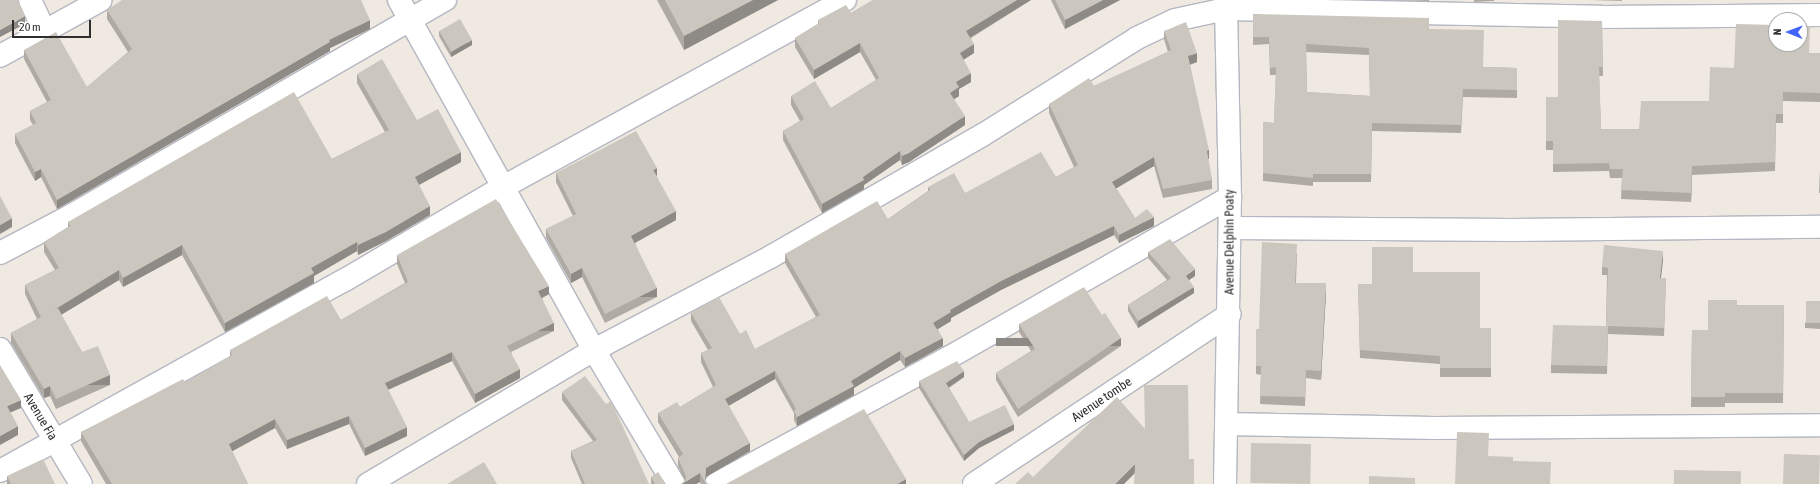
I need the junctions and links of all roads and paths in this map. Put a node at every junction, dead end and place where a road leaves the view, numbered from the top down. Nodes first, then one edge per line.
1 (30, 0) edge
2 (101, 0) edge
3 (399, 0) edge
4 (445, 0) edge
5 (845, 0) edge
6 (1226, 5) edge
7 (1820, 16) edge
8 (411, 19) junction
9 (45, 32) junction
10 (0, 56) edge
11 (503, 187) junction
12 (1230, 197) junction
13 (1820, 226) edge
14 (1230, 228) junction
15 (0, 253) edge
16 (1230, 314) junction
17 (0, 349) edge
18 (594, 350) junction
19 (1227, 424) junction
20 (1820, 425) edge
21 (54, 441) junction
22 (0, 471) edge
23 (81, 484) edge
24 (368, 484) edge
25 (674, 484) edge
26 (716, 484) edge
27 (974, 484) edge
28 (1225, 484) edge

1 - 9 street
2 - 9 street
3 - 8 street
4 - 8 street
5 - 11 street
6 - 7 street
6 - 12 street, Avenue Delphin Poaty
6 - 18 street
8 - 11 street
8 - 15 street
9 - 10 street
11 - 18 street
11 - 21 street
12 - 14 street, Avenue Delphin Poaty
12 - 26 street
13 - 14 street
14 - 16 street, Avenue Delphin Poaty
16 - 19 street, Avenue Delphin Poaty
16 - 27 street, Avenue tombe
17 - 21 street, Avenue Fia
18 - 24 street
18 - 25 street
19 - 20 street
19 - 28 street, Avenue Delphin Poaty
21 - 22 street
21 - 23 street, Avenue Fia

